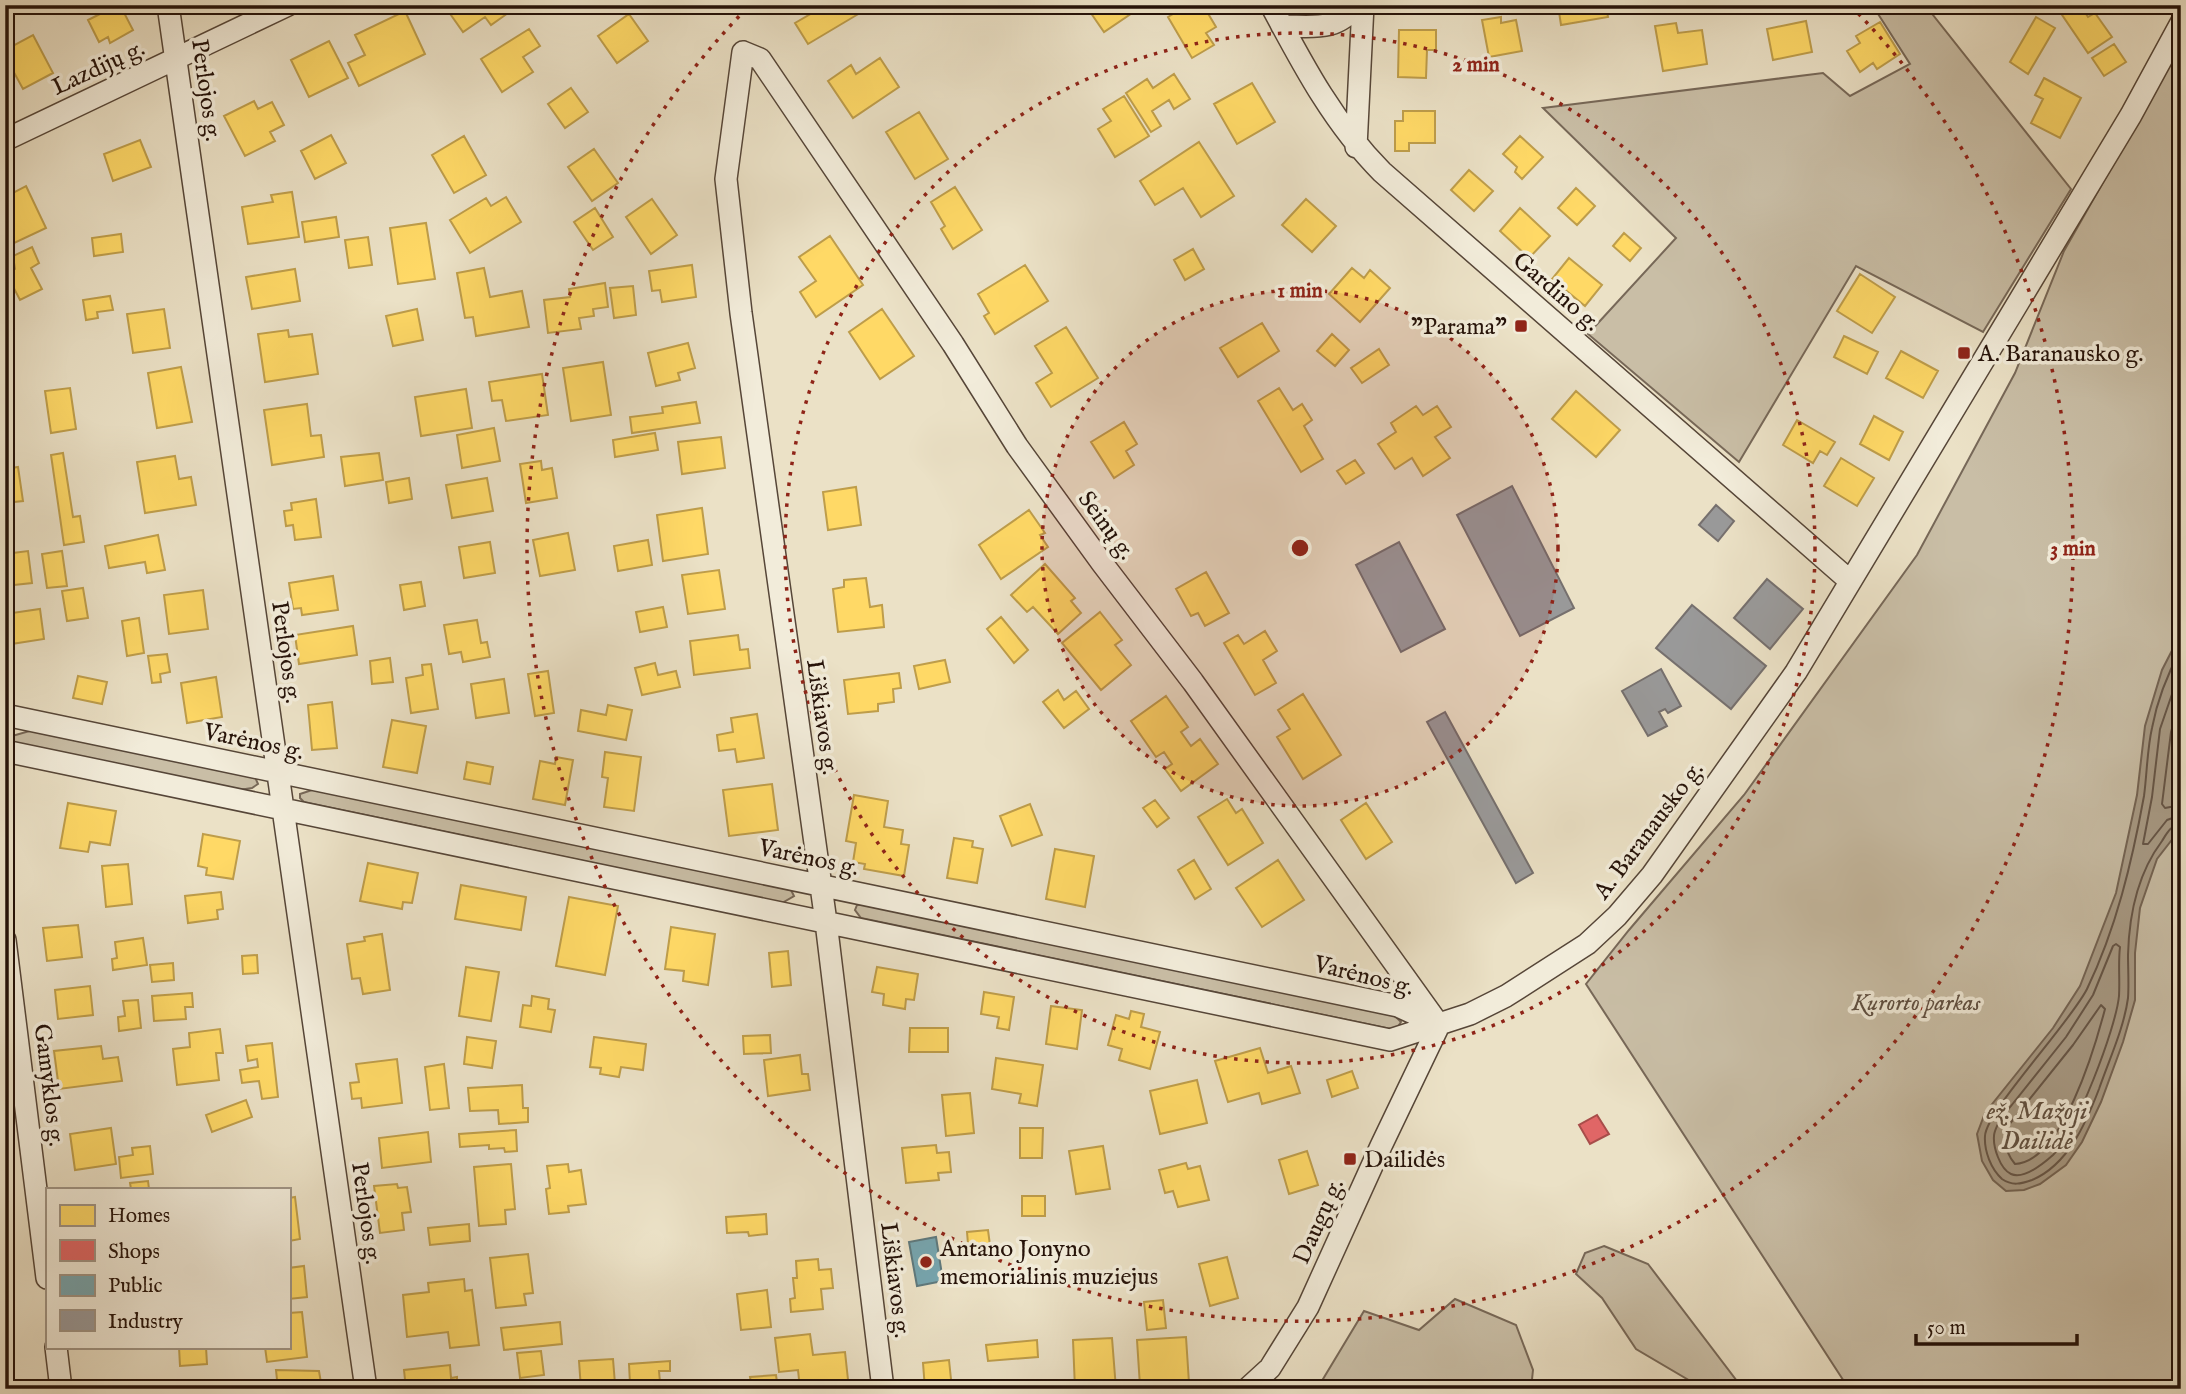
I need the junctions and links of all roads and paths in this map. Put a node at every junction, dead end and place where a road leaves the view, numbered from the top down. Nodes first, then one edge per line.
1 (168, 5) edge
2 (288, 5) edge
3 (1271, 5) edge
4 (1357, 5) edge
5 (1363, 5) edge
6 (2181, 23) edge
7 (1282, 26) junction
8 (743, 52) joint
9 (176, 60) junction
10 (5, 140) edge
11 (1356, 147) junction
12 (1850, 581) junction
13 (5, 715) edge
14 (5, 751) edge
15 (277, 772) junction
16 (283, 809) junction
17 (820, 886) junction
18 (826, 922) junction
19 (5, 940) edge
20 (1439, 1025) junction
21 (46, 1270) edge
22 (56, 1348) edge
23 (61, 1389) edge
24 (366, 1389) edge
25 (883, 1389) edge
26 (1247, 1389) edge

1 - 9 street, Perlojos g.
2 - 9 street, Lazdijų g.
3 - 7 street, Gardino g.
4 - 7 street
5 - 11 street
6 - 12 street, A. Baranausko g.
7 - 11 street, Gardino g.
8 - 17 street, Liškiavos g.
8 - 20 street, Seinų g.
9 - 10 street, Lazdijų g.
9 - 15 street, Perlojos g.
11 - 12 street, Gardino g.
12 - 20 street, A. Baranausko g.
13 - 15 street, Varėnos g.
14 - 16 street, Varėnos g.
15 - 16 street, Perlojos g.
15 - 17 street, Varėnos g.
16 - 18 street, Varėnos g.
16 - 24 street, Perlojos g.
17 - 18 street, Liškiavos g.
17 - 20 street, Varėnos g.
18 - 20 street, Varėnos g.
18 - 25 street, Liškiavos g.
19 - 21 street, Gamyklos g.
20 - 26 street, Daugų g.
22 - 23 street

